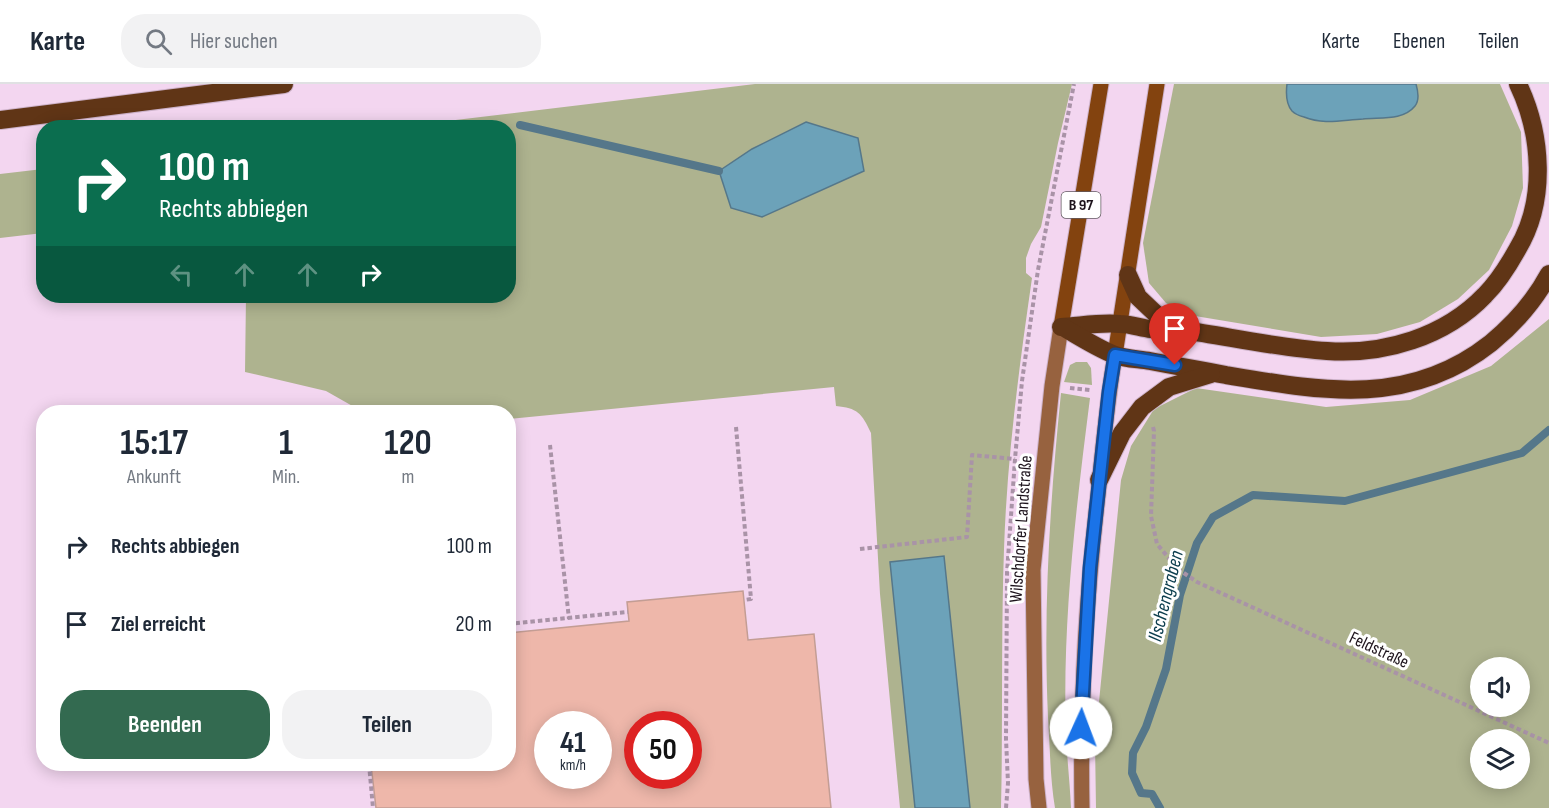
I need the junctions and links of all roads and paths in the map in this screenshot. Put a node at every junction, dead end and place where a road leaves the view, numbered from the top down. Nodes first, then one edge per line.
1 (284, 84) edge
2 (1074, 84) edge
3 (1101, 84) edge
4 (1157, 84) edge
5 (1518, 84) edge
6 (0, 120) edge
7 (1549, 274) edge
8 (1128, 275) junction
9 (1120, 324) junction
10 (1061, 327) junction
11 (1180, 330) junction
12 (1115, 355) junction
13 (1215, 372) junction
14 (1152, 423) dead end
15 (736, 427) dead end
16 (550, 445) dead end
17 (1015, 459) junction
18 (1099, 480) junction
19 (860, 549) dead end
20 (744, 600) dead end
21 (628, 612) dead end
22 (569, 619) junction
23 (516, 623) edge
24 (1549, 743) edge
25 (370, 771) edge
26 (373, 808) edge
27 (1006, 808) edge
28 (1039, 808) edge
29 (1082, 808) edge

1 - 6 highway
2 - 17 path
3 - 10 main road, B 97
4 - 8 main road
5 - 11 highway
7 - 13 highway
8 - 9 main road
8 - 11 highway
9 - 10 highway
9 - 11 highway
9 - 12 main road
10 - 12 highway
10 - 28 main road, Wilschdorfer Landstraße
12 - 13 highway
12 - 18 main road
13 - 18 highway
14 - 24 path, Feldstraße
15 - 20 path
16 - 22 path
17 - 19 path
17 - 27 path
18 - 29 main road
21 - 22 path
22 - 23 path
25 - 26 path

